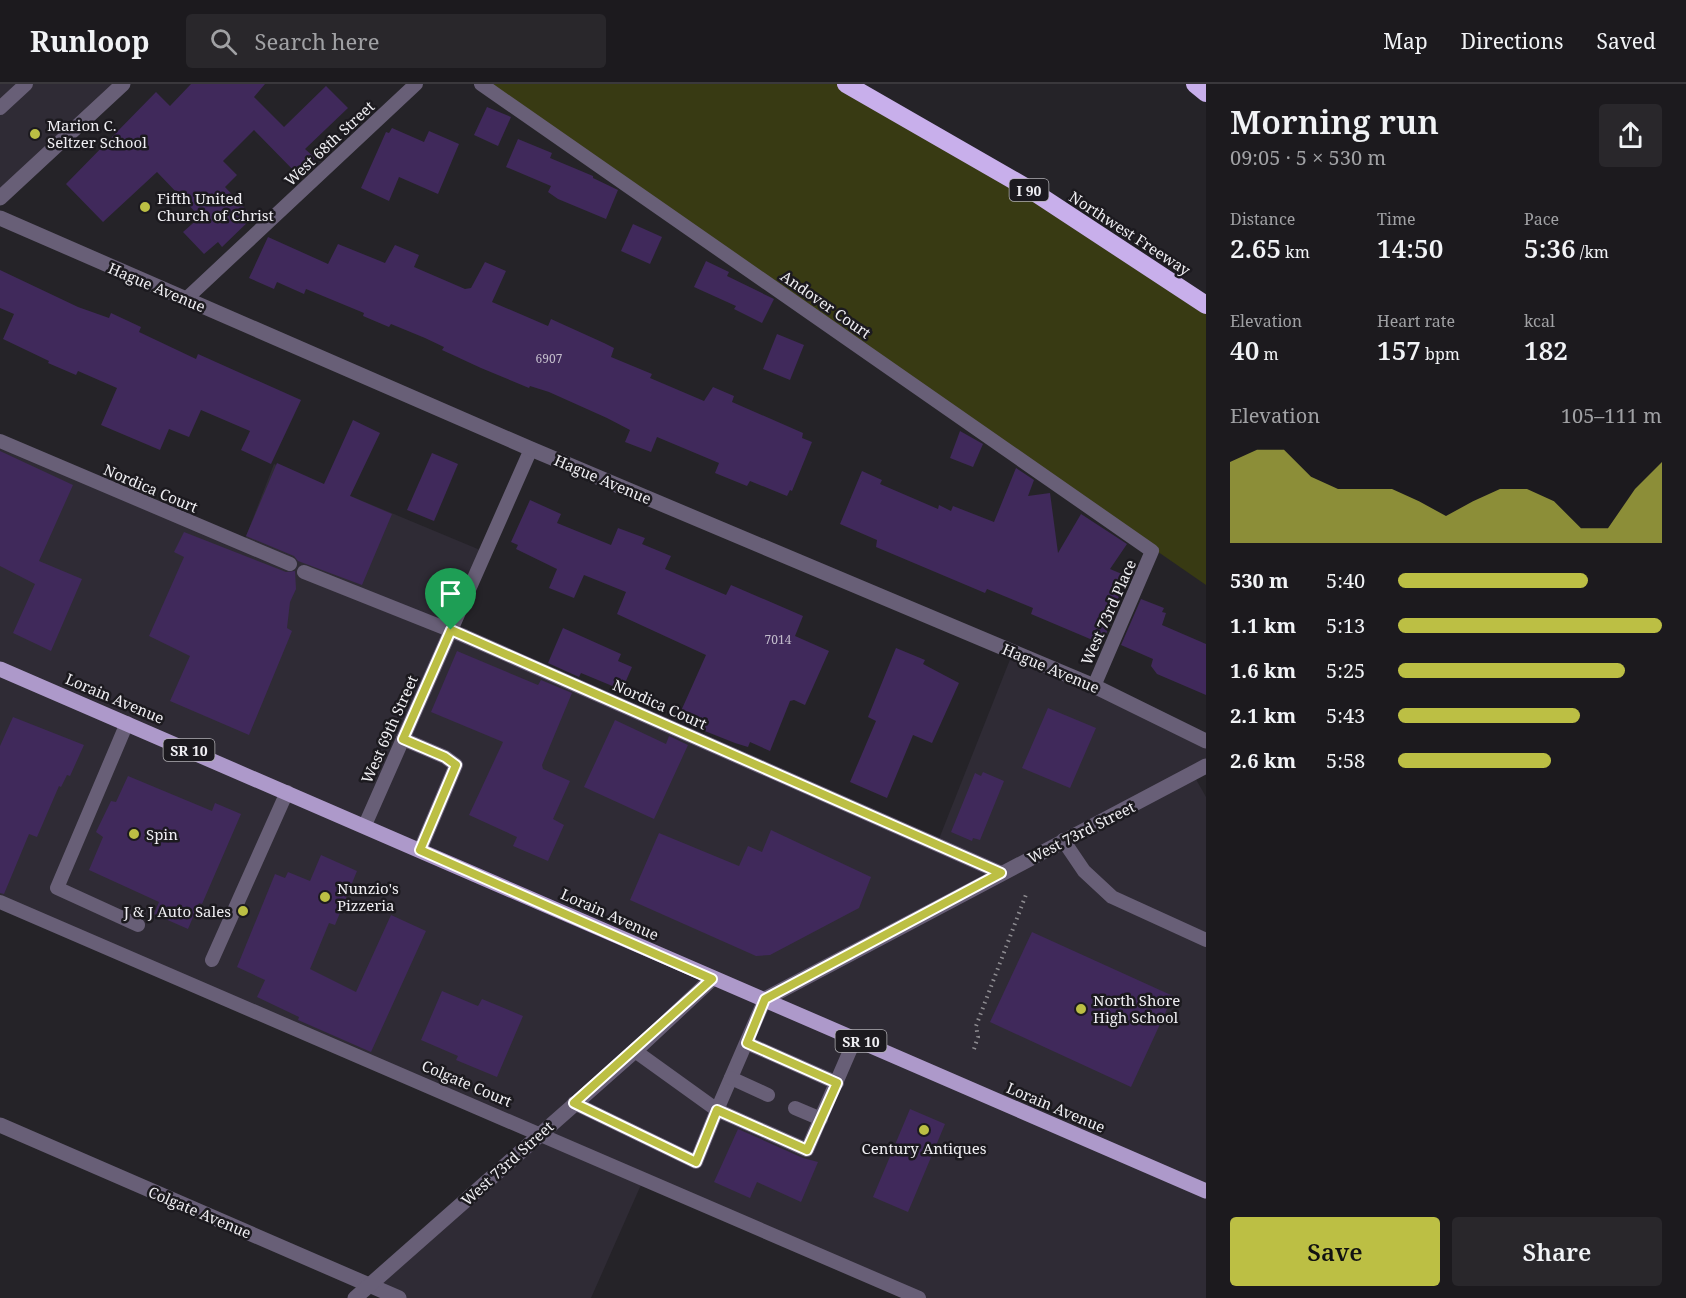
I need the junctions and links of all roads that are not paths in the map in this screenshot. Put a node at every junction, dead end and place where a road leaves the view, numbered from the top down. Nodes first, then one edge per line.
1 (26, 84) edge
2 (123, 84) edge
3 (417, 84) edge
4 (481, 84) edge
5 (846, 84) edge
6 (1195, 84) edge
7 (1206, 93) edge
8 (0, 108) edge
9 (0, 198) edge
10 (0, 218) edge
11 (186, 299) junction
12 (1206, 305) edge
13 (0, 441) edge
14 (531, 449) junction
15 (1152, 551) joint
16 (290, 564) dead end
17 (304, 572) dead end
18 (451, 630) junction
19 (0, 669) edge
20 (1094, 686) junction
21 (127, 723) junction
22 (403, 739) junction
23 (1206, 741) edge
24 (1206, 766) edge
25 (287, 792) junction
26 (364, 825) junction
27 (1064, 840) junction
28 (420, 850) junction
29 (1001, 873) junction
30 (0, 902) edge
31 (138, 925) dead end
32 (1206, 940) edge
33 (212, 960) dead end
34 (712, 979) junction
35 (765, 999) junction
36 (855, 1039) junction
37 (747, 1043) junction
38 (634, 1052) junction
39 (731, 1078) junction
40 (837, 1083) junction
41 (768, 1095) dead end
42 (574, 1103) junction
43 (795, 1108) dead end
44 (717, 1110) junction
45 (820, 1119) junction
46 (0, 1125) edge
47 (541, 1133) junction
48 (1206, 1191) edge
49 (369, 1285) junction
50 (355, 1298) edge
51 (399, 1298) edge
52 (919, 1298) edge

1 - 8 lane
2 - 9 street
3 - 11 lane, West 68th Street
4 - 15 lane, Andover Court
5 - 12 highway, Northwest Freeway / I 90
6 - 7 highway
10 - 11 street, Hague Avenue
11 - 14 street, Hague Avenue
13 - 16 lane, Nordica Court
14 - 18 lane, West 69th Street
14 - 20 street, Hague Avenue
15 - 20 lane, West 73rd Place
17 - 18 lane, Nordica Court
18 - 22 lane, West 69th Street
18 - 29 lane, Nordica Court
19 - 21 main road, Lorain Avenue / SR 10
20 - 23 street, Hague Avenue
21 - 25 main road, Lorain Avenue / SR 10
21 - 31 lane
22 - 26 lane, West 69th Street
22 - 28 lane
24 - 27 street, West 73rd Street
25 - 26 main road, Lorain Avenue / SR 10
25 - 33 lane
26 - 28 main road, Lorain Avenue / SR 10
27 - 29 street, West 73rd Street
27 - 32 lane
28 - 34 main road, Lorain Avenue / SR 10
29 - 35 street, West 73rd Street
30 - 47 lane, Colgate Court
34 - 35 main road, Lorain Avenue / SR 10
34 - 38 street, West 73rd Street
35 - 36 main road, Lorain Avenue / SR 10
35 - 37 lane
36 - 40 lane
36 - 48 main road, Lorain Avenue / SR 10
37 - 39 lane
37 - 40 lane
38 - 42 street, West 73rd Street
38 - 44 lane
39 - 41 lane
39 - 44 lane
40 - 45 lane
42 - 44 lane
42 - 47 street, West 73rd Street
43 - 45 lane
44 - 45 lane
46 - 49 street, Colgate Avenue
47 - 49 street, West 73rd Street
47 - 52 lane, Colgate Court
49 - 50 street, West 73rd Street
49 - 51 street, Colgate Avenue

